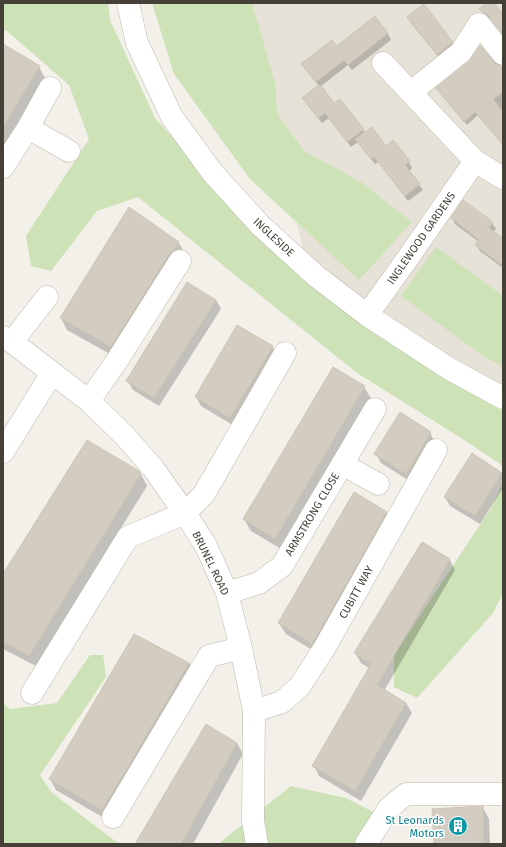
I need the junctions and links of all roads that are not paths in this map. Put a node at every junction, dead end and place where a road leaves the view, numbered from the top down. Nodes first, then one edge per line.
1 (128, 3) edge
2 (503, 54) edge
3 (383, 63) dead end
4 (50, 88) dead end
5 (411, 92) junction
6 (28, 128) junction
7 (69, 151) dead end
8 (475, 161) junction
9 (3, 167) edge
10 (503, 178) edge
11 (180, 261) dead end
12 (47, 297) dead end
13 (367, 315) junction
14 (8, 340) edge
15 (285, 353) dead end
16 (52, 372) junction
17 (503, 398) edge
18 (89, 401) junction
19 (375, 409) dead end
20 (436, 450) dead end
21 (3, 452) edge
22 (342, 464) junction
23 (378, 484) dead end
24 (185, 513) junction
25 (227, 593) junction
26 (241, 648) junction
27 (32, 693) dead end
28 (254, 711) junction
29 (503, 794) edge
30 (113, 817) dead end
31 (257, 844) edge
32 (366, 844) edge

1 - 13 street, INGLESIDE
2 - 5 street
3 - 5 street
4 - 6 street
5 - 8 street
6 - 7 street
6 - 9 street
8 - 10 street
8 - 13 street, INGLEWOOD GARDENS
11 - 18 street
12 - 14 street
13 - 17 street, INGLESIDE
14 - 16 street, BRUNEL ROAD
15 - 24 street
16 - 18 street, BRUNEL ROAD
16 - 21 street
18 - 24 street, BRUNEL ROAD
19 - 22 street, ARMSTRONG CLOSE
20 - 28 street, CUBITT WAY
22 - 23 street
22 - 25 street, ARMSTRONG CLOSE
24 - 25 street, BRUNEL ROAD
24 - 27 street
25 - 26 street, BRUNEL ROAD
26 - 28 street, BRUNEL ROAD
26 - 30 street
28 - 31 street, BRUNEL ROAD
29 - 32 street

